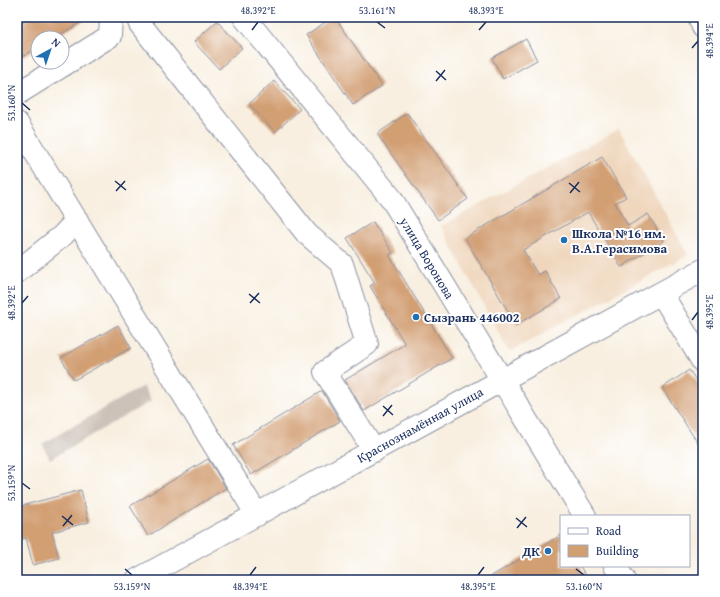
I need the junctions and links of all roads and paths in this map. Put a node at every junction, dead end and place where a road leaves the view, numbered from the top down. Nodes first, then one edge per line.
1 (111, 17) edge
2 (137, 17) edge
3 (244, 17) edge
4 (699, 17) edge
5 (703, 27) edge
6 (17, 94) edge
7 (17, 122) edge
8 (77, 220) junction
9 (703, 270) edge
10 (17, 272) edge
11 (661, 293) junction
12 (703, 362) edge
13 (502, 381) junction
14 (374, 451) junction
15 (257, 515) junction
16 (584, 515) edge
17 (616, 567) edge
18 (137, 580) edge
19 (624, 580) edge

1 - 6 street
2 - 14 street
3 - 13 street, улица Воронова
4 - 5 street
7 - 8 street
8 - 10 street
8 - 15 street
9 - 11 street, Краснознамённая улица
11 - 12 street
11 - 13 street, Краснознамённая улица
13 - 14 street, Краснознамённая улица
13 - 16 street, улица Воронова
14 - 15 street, Краснознамённая улица
15 - 18 street, Краснознамённая улица
17 - 19 street

